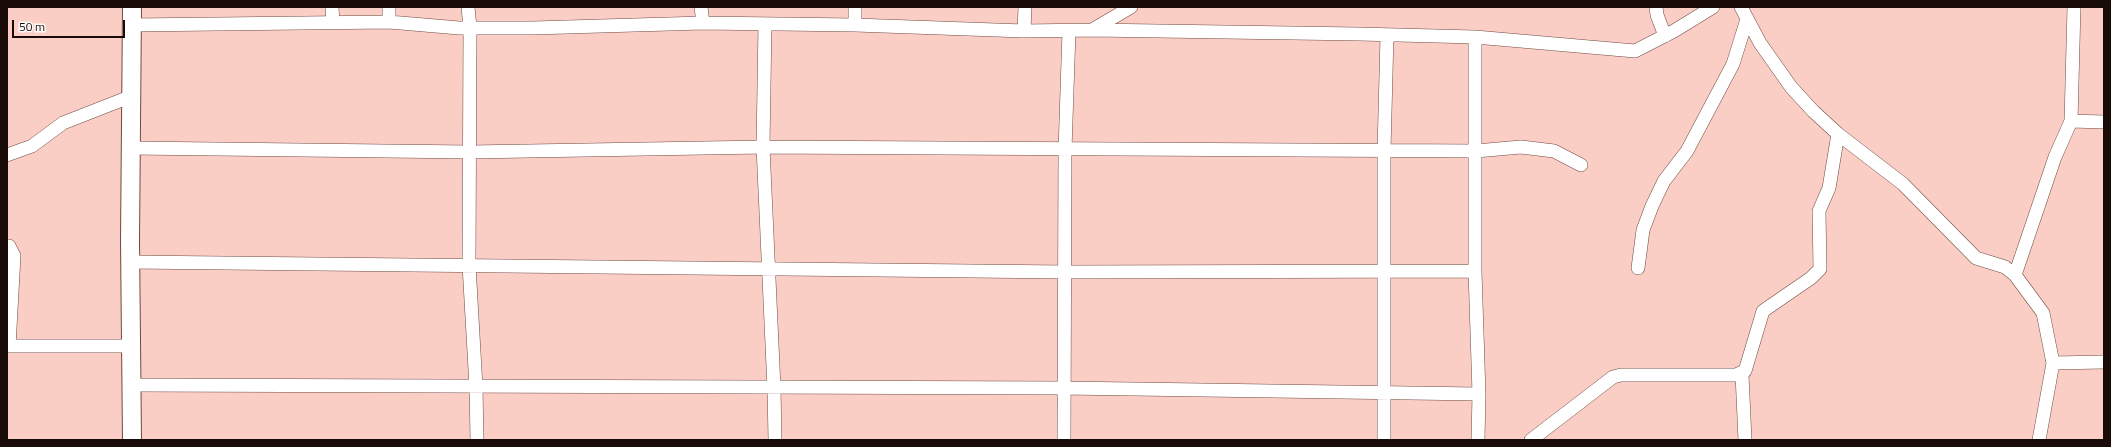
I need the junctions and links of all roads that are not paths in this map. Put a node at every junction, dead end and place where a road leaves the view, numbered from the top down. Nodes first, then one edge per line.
1 (132, 7) edge
2 (332, 7) edge
3 (389, 7) edge
4 (468, 7) edge
5 (701, 7) edge
6 (856, 7) edge
7 (1025, 7) edge
8 (1131, 7) edge
9 (1656, 7) edge
10 (1713, 7) edge
11 (1741, 7) edge
12 (2074, 7) edge
13 (1747, 19) junction
14 (389, 22) junction
15 (333, 23) junction
16 (702, 23) junction
17 (765, 24) junction
18 (132, 25) junction
19 (855, 25) junction
20 (470, 28) junction
21 (1092, 30) junction
22 (1024, 31) junction
23 (1069, 31) junction
24 (1387, 35) junction
25 (1665, 36) junction
26 (1475, 37) junction
27 (132, 96) junction
28 (2071, 121) junction
29 (2104, 122) edge
30 (1838, 134) junction
31 (762, 147) junction
32 (132, 148) junction
33 (1065, 150) junction
34 (1384, 151) junction
35 (1476, 151) junction
36 (470, 152) junction
37 (7, 155) edge
38 (1581, 165) dead end
39 (7, 246) edge
40 (131, 262) junction
41 (469, 265) junction
42 (1638, 268) dead end
43 (768, 269) junction
44 (1475, 271) junction
45 (1065, 272) junction
46 (1384, 273) junction
47 (2016, 275) junction
48 (8, 346) edge
49 (132, 346) junction
50 (2104, 362) edge
51 (2053, 363) junction
52 (1742, 374) junction
53 (132, 385) junction
54 (476, 387) junction
55 (774, 388) junction
56 (1064, 388) junction
57 (1382, 394) junction
58 (1479, 394) junction
59 (132, 440) edge
60 (477, 440) edge
61 (775, 440) edge
62 (1064, 440) edge
63 (1384, 440) edge
64 (1478, 440) edge
65 (1531, 440) edge
66 (1745, 440) edge
67 (2039, 440) edge

1 - 18 main road
2 - 15 street
3 - 14 street
4 - 20 street
5 - 16 street
6 - 19 street
7 - 22 street
8 - 21 street
9 - 25 street
10 - 25 street
11 - 13 street
12 - 28 street
13 - 30 street
13 - 42 street
14 - 15 street
14 - 20 street
15 - 18 street
16 - 17 street
16 - 20 street
17 - 19 street
17 - 31 street
18 - 27 main road
19 - 22 street
20 - 36 street
21 - 23 street
21 - 24 street
22 - 23 street
23 - 33 street
24 - 26 street
24 - 34 street
25 - 26 street
26 - 35 street
27 - 32 main road
27 - 37 street
28 - 29 street
28 - 47 street
30 - 47 street
30 - 52 street
31 - 33 street
31 - 36 street
31 - 43 street
32 - 36 street
32 - 40 main road
33 - 34 street
33 - 45 street
34 - 35 street
34 - 46 street
35 - 38 street
35 - 44 street
36 - 41 street
39 - 48 street
40 - 41 street
40 - 49 main road
41 - 43 street
41 - 54 street
43 - 45 street
43 - 55 street
44 - 46 street
44 - 58 street
45 - 46 street
45 - 56 street
46 - 57 street
47 - 51 street
48 - 49 street
49 - 53 main road
50 - 51 street
51 - 67 street
52 - 65 street
52 - 66 street
53 - 54 street
53 - 59 main road
54 - 55 street
54 - 60 street
55 - 56 street
55 - 61 street
56 - 57 street
56 - 62 street
57 - 58 street
57 - 63 street
58 - 64 street

